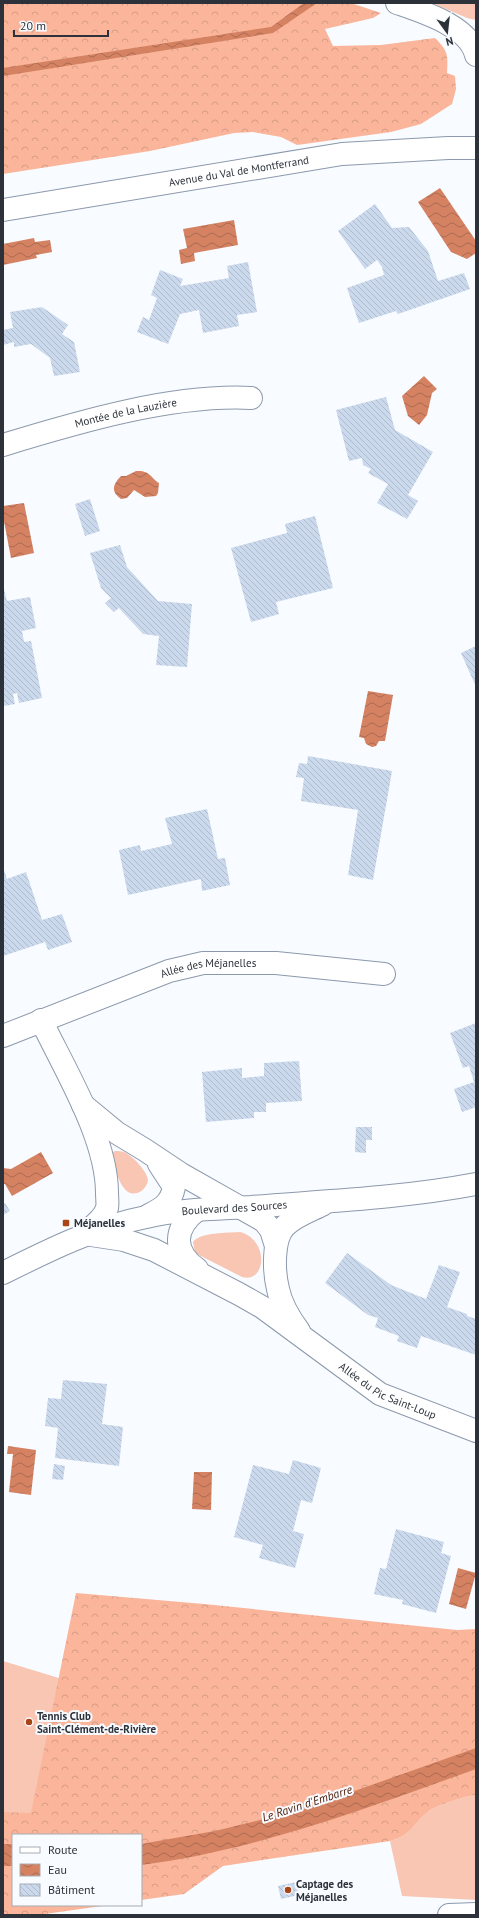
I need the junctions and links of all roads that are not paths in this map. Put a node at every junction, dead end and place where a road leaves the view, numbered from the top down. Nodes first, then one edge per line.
1 (402, 5) edge
2 (476, 55) edge
3 (476, 148) edge
4 (3, 210) edge
5 (251, 398) dead end
6 (3, 445) edge
7 (384, 974) dead end
8 (41, 1020) junction
9 (3, 1036) edge
10 (83, 1105) junction
11 (145, 1150) junction
12 (476, 1184) edge
13 (330, 1201) junction
14 (238, 1207) junction
15 (197, 1210) junction
16 (147, 1216) junction
17 (84, 1234) junction
18 (276, 1246) junction
19 (3, 1273) edge
20 (214, 1282) junction
21 (306, 1340) junction
22 (476, 1431) edge
23 (476, 1914) edge
24 (449, 1915) edge

1 - 2 street
3 - 4 street, Avenue du Val de Montferrand
5 - 6 street, Montée de la Lauzière
7 - 8 street, Allée des Méjanelles
8 - 9 street, Allée des Méjanelles
8 - 10 street
10 - 11 street
10 - 17 street
11 - 14 street
11 - 16 street
12 - 13 street, Boulevard des Sources
13 - 14 street, Boulevard des Sources
13 - 18 street
14 - 15 street, Boulevard des Sources
14 - 18 street
15 - 16 street, Boulevard des Sources
15 - 20 street
16 - 17 street, Boulevard des Sources
17 - 19 street, Boulevard des Sources
17 - 20 street
18 - 21 street
20 - 21 street, Allée du Pic Saint-Loup
21 - 22 street, Allée du Pic Saint-Loup
23 - 24 street

